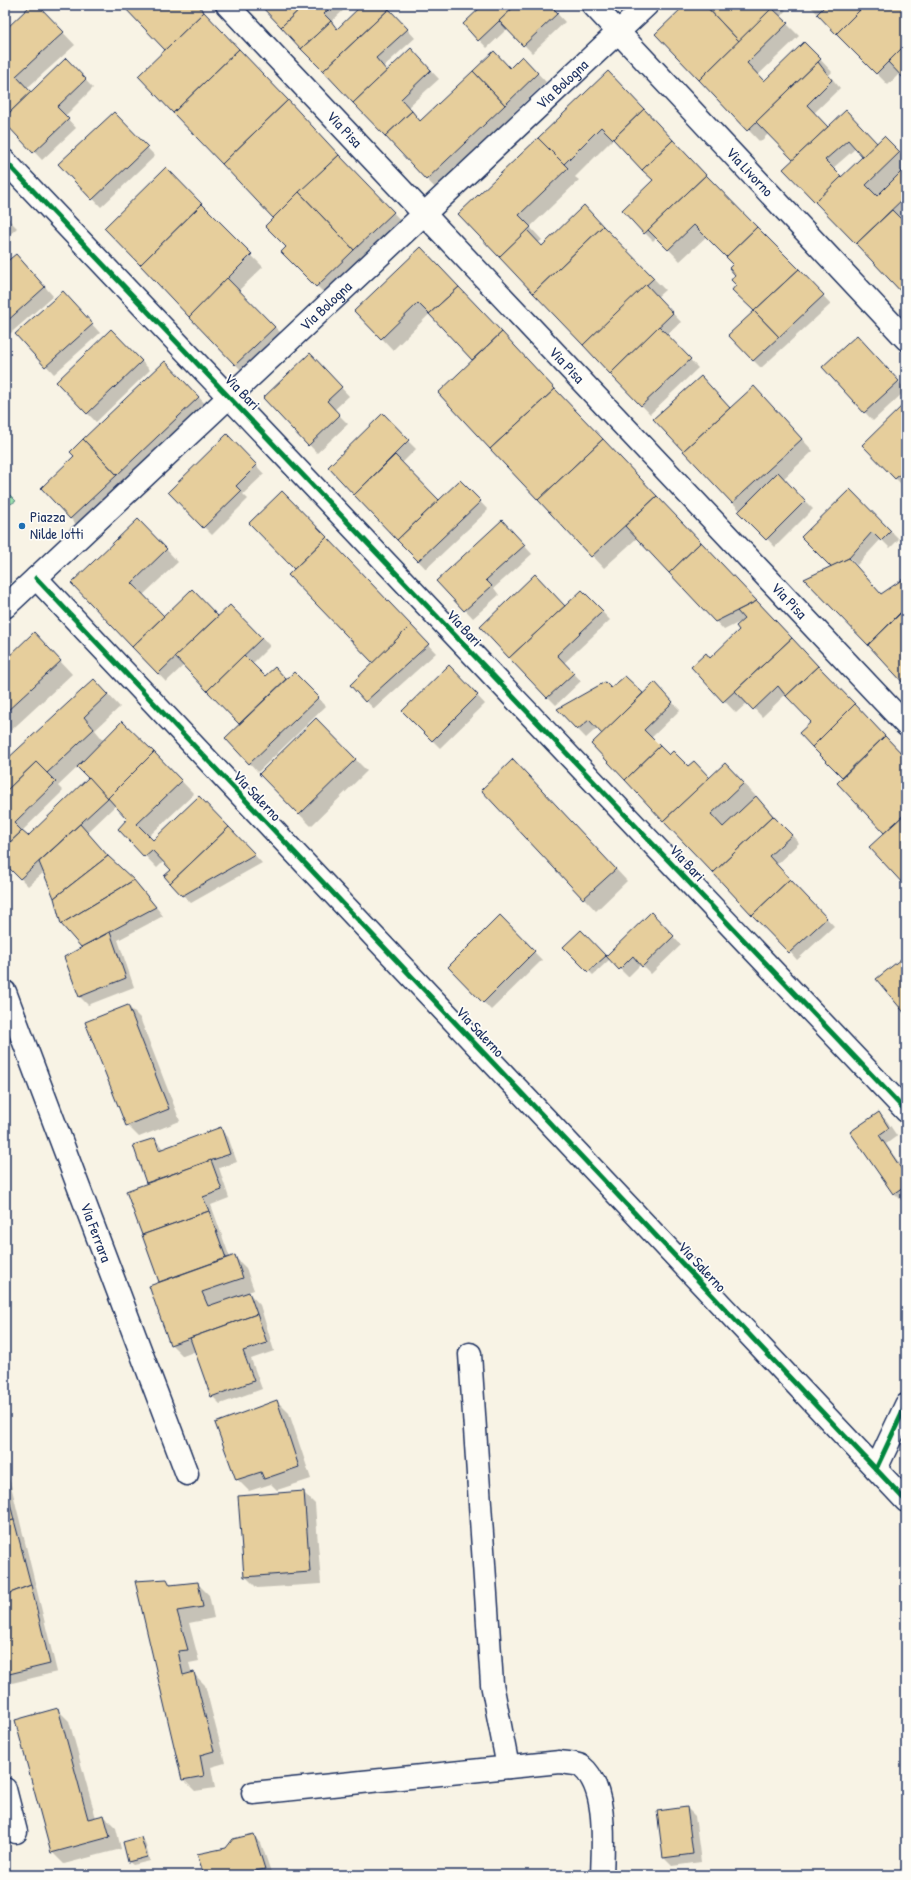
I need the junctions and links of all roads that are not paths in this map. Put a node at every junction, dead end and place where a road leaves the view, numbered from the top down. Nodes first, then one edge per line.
1 (227, 5) edge
2 (593, 5) edge
3 (647, 5) edge
4 (618, 32) junction
5 (5, 161) edge
6 (424, 214) junction
7 (906, 339) edge
8 (230, 397) junction
9 (36, 578) junction
10 (5, 607) edge
11 (906, 726) edge
12 (5, 992) edge
13 (906, 1111) edge
14 (470, 1354) dead end
15 (906, 1405) edge
16 (876, 1469) junction
17 (187, 1474) dead end
18 (906, 1501) edge
19 (508, 1767) junction
20 (5, 1789) edge
21 (253, 1793) dead end
22 (16, 1832) dead end
23 (602, 1875) edge

1 - 6 street, Via Pisa
2 - 4 street, Via Livorno
3 - 4 street, Via Bologna
4 - 6 street, Via Bologna
4 - 7 street, Via Livorno
5 - 8 street, Via Bari
6 - 8 street, Via Bologna
6 - 11 street, Via Pisa
8 - 9 street, Via Bologna
8 - 13 street, Via Bari
9 - 10 street, Via Bologna
9 - 16 street, Via Salerno
12 - 17 street, Via Ferrara
14 - 19 street
15 - 16 street
16 - 18 street, Via Salerno
19 - 21 street
19 - 23 street
20 - 22 street

